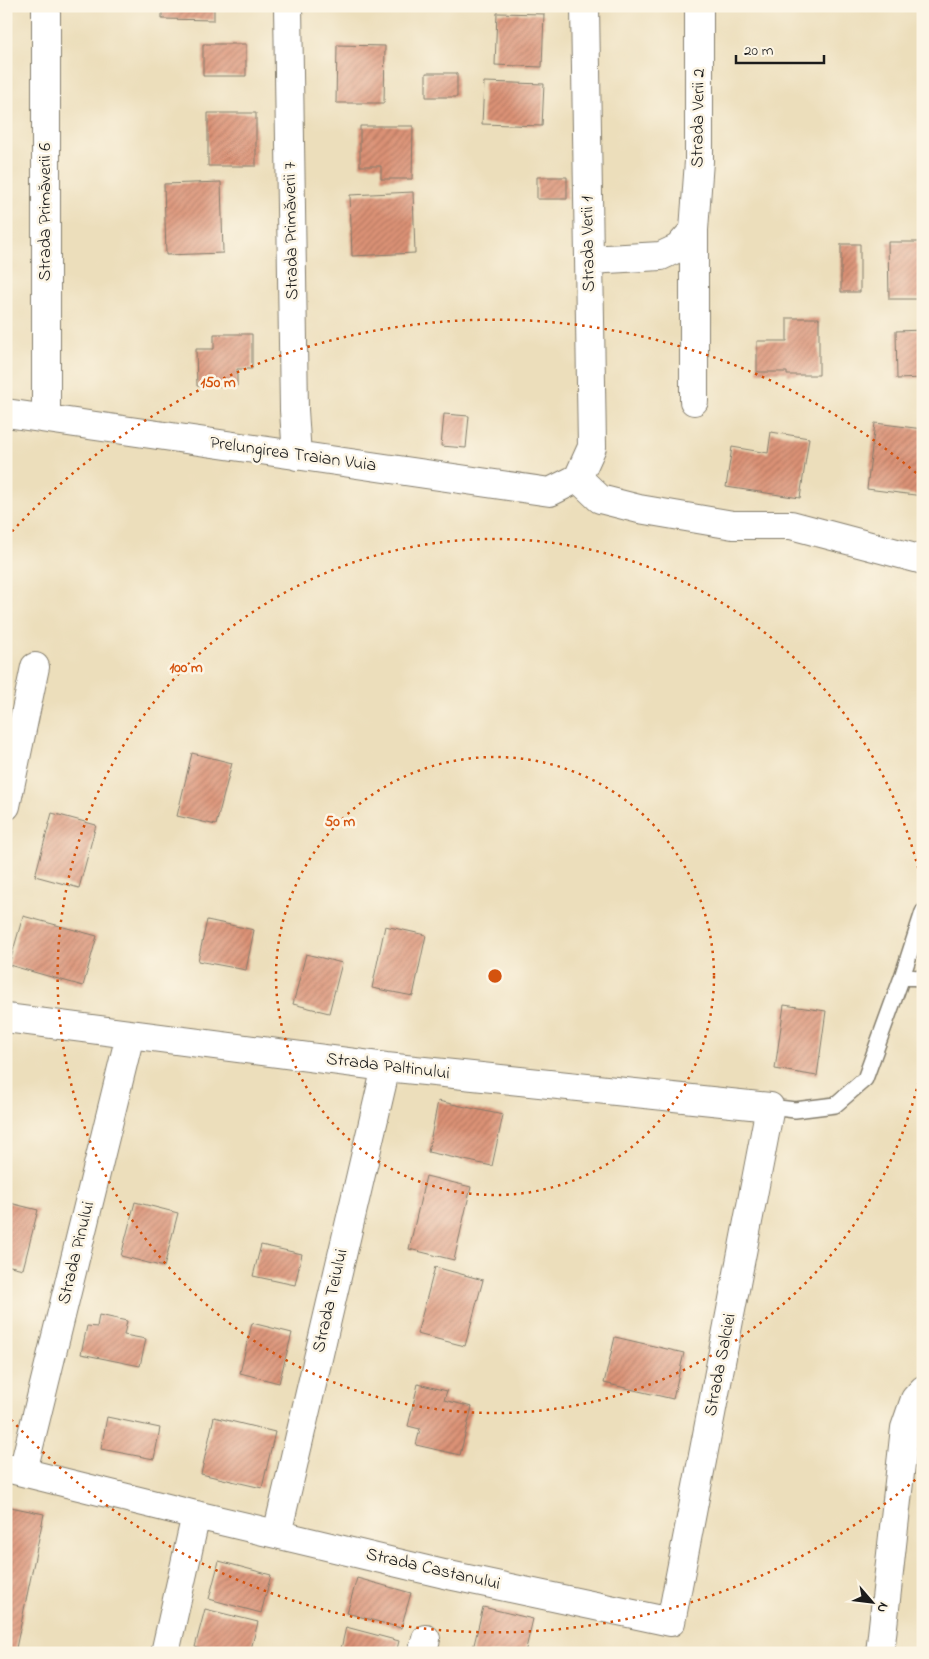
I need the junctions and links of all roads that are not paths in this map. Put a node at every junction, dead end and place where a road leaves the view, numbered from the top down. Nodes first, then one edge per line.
1 (46, 6) edge
2 (288, 6) edge
3 (585, 6) edge
4 (700, 6) edge
5 (694, 230) junction
6 (589, 260) junction
7 (694, 401) dead end
8 (294, 410) junction
9 (6, 413) edge
10 (46, 418) junction
11 (253, 449) junction
12 (296, 456) junction
13 (578, 478) junction
14 (923, 560) edge
15 (35, 668) dead end
16 (6, 806) edge
17 (923, 912) edge
18 (902, 977) junction
19 (923, 978) edge
20 (6, 1018) edge
21 (130, 1035) junction
22 (386, 1067) junction
23 (770, 1108) junction
24 (923, 1390) edge
25 (14, 1469) edge
26 (196, 1515) junction
27 (277, 1534) junction
28 (671, 1622) joint
29 (165, 1653) edge
30 (880, 1653) edge

1 - 10 street, Strada Primăverii 6
2 - 8 street, Strada Primăverii 7
3 - 6 street, Strada Verii 1
4 - 5 street, Strada Verii 2
5 - 6 street
5 - 7 street, Strada Verii 2
6 - 13 street, Strada Verii 1
8 - 11 street
8 - 12 street, Strada Primăverii 7
9 - 10 street, Prelungirea Traian Vuia
10 - 11 street, Prelungirea Traian Vuia
11 - 12 street, Prelungirea Traian Vuia
12 - 13 street, Prelungirea Traian Vuia
13 - 14 street
15 - 16 street
17 - 18 lane
18 - 19 lane
18 - 23 lane
20 - 21 street, Strada Paltinului
21 - 22 street, Strada Paltinului
21 - 25 street, Strada Pinului
22 - 23 street, Strada Paltinului
22 - 27 street, Strada Teiului
23 - 28 street, Strada Salciei
24 - 30 street
25 - 26 street, Strada Castanului
26 - 27 street, Strada Castanului
26 - 29 street
27 - 28 street, Strada Castanului

